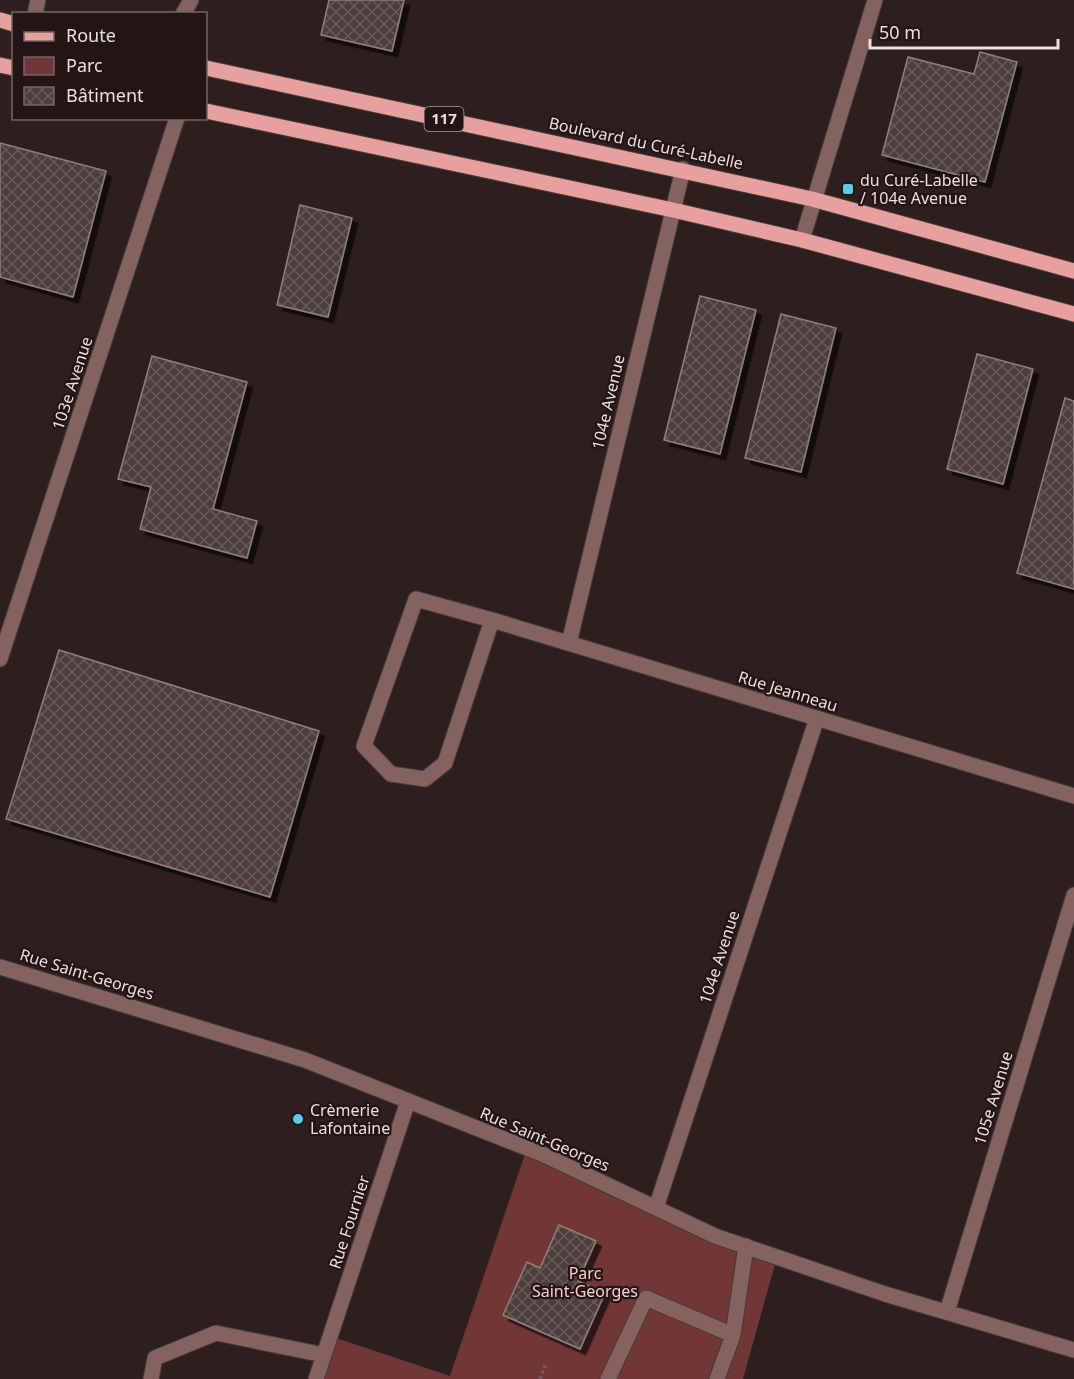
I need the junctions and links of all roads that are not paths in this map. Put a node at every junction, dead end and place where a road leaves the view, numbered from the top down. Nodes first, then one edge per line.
1 (875, 0) edge
2 (207, 68) edge
3 (207, 111) edge
4 (176, 120) edge
5 (683, 169) junction
6 (814, 199) junction
7 (673, 210) junction
8 (802, 240) junction
9 (1074, 271) edge
10 (1074, 314) edge
11 (492, 620) junction
12 (569, 643) junction
13 (0, 660) edge
14 (817, 718) junction
15 (1074, 796) edge
16 (1074, 895) edge
17 (0, 967) edge
18 (408, 1101) junction
19 (656, 1208) junction
20 (746, 1246) junction
21 (947, 1312) junction
22 (733, 1335) junction
23 (1074, 1350) edge
24 (324, 1355) junction
25 (151, 1379) edge
26 (316, 1379) edge
27 (608, 1379) edge
28 (717, 1379) edge

1 - 6 street
2 - 5 main road, Boulevard du Curé-Labelle / 117
3 - 7 main road
4 - 13 street, 103e Avenue
5 - 6 main road, Boulevard du Curé-Labelle / 117
5 - 7 street, 104e Avenue
6 - 8 street
6 - 9 main road, Boulevard du Curé-Labelle / 117
7 - 8 main road
7 - 12 street, 104e Avenue
8 - 10 main road
11 - 11 street, Rue Jeanneau
11 - 12 street, Rue Jeanneau
12 - 14 street, Rue Jeanneau
14 - 15 street, Rue Jeanneau
14 - 19 street, 104e Avenue
16 - 21 street, 105e Avenue
17 - 18 street, Rue Saint-Georges
18 - 19 street, Rue Saint-Georges
18 - 24 street, Rue Fournier
19 - 20 street, Rue Saint-Georges
20 - 21 street, Rue Saint-Georges
20 - 22 street
21 - 23 street, Rue Saint-Georges
22 - 27 street
22 - 28 street
24 - 25 street
24 - 26 street, Rue Fournier

